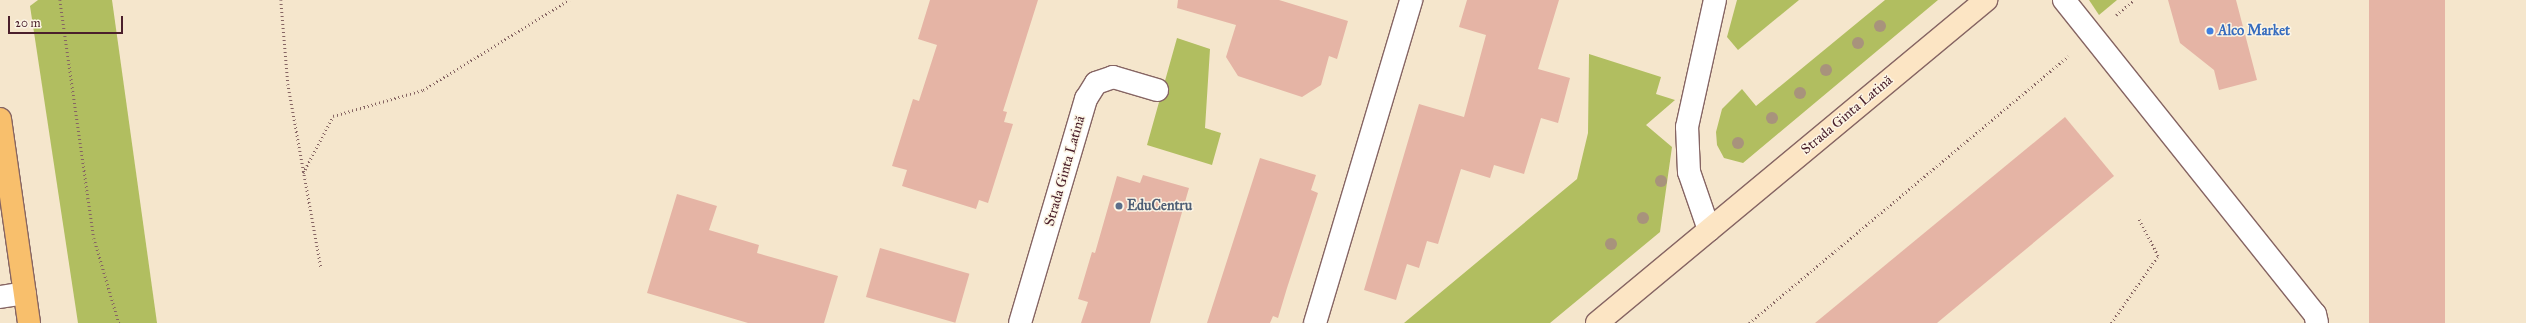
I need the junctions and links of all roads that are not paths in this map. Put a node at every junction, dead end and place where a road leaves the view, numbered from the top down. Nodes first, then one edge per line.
1 (1411, 0) edge
2 (1715, 0) edge
3 (1986, 0) edge
4 (2064, 0) edge
5 (1157, 90) dead end
6 (0, 119) edge
7 (1709, 230) junction
8 (25, 293) junction
9 (0, 297) edge
10 (29, 323) edge
11 (1020, 323) edge
12 (1315, 323) edge
13 (1596, 323) edge
14 (2317, 323) edge

1 - 12 street
2 - 7 street
3 - 7 street, Strada Ginta Latină
4 - 14 street
5 - 11 street, Strada Ginta Latină
6 - 8 main road
7 - 13 street, Strada Ginta Latină
8 - 9 street
8 - 10 main road

